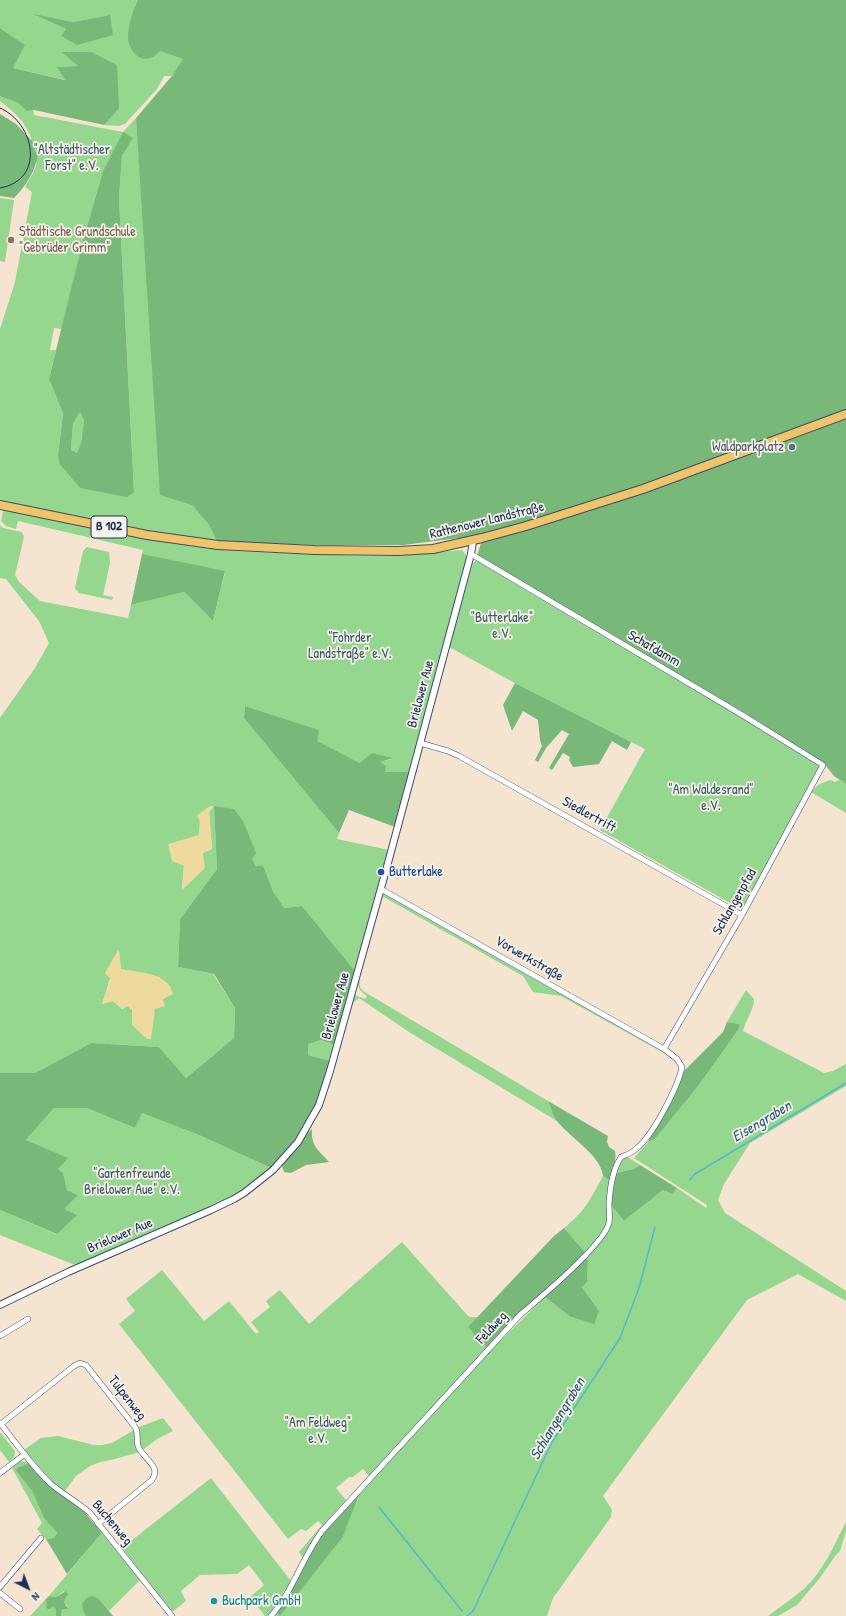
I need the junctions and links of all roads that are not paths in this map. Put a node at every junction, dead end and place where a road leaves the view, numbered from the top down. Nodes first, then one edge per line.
1 (846, 414) edge
2 (0, 505) edge
3 (473, 541) junction
4 (472, 554) junction
5 (420, 744) junction
6 (823, 765) joint
7 (381, 889) junction
8 (742, 915) junction
9 (664, 1049) junction
10 (0, 1305) edge
11 (28, 1319) dead end
12 (0, 1336) edge
13 (0, 1423) edge
14 (25, 1454) junction
15 (0, 1473) edge
16 (98, 1524) junction
17 (41, 1538) dead end
18 (0, 1587) edge
19 (0, 1593) edge
20 (20, 1609) dead end
21 (172, 1616) edge
22 (271, 1616) edge

1 - 3 main road, Rathenower Landstraße / B 102
2 - 3 main road, Rathenower Landstraße / B 102
3 - 4 street, Brielower Aue
4 - 5 street, Brielower Aue
4 - 6 street, Schafdamm
5 - 7 street, Brielower Aue
5 - 8 street, Siedlertrift
6 - 8 street, Schlangenpfad
7 - 9 street, Vorwerkstraße
7 - 10 street, Brielower Aue
8 - 9 street, Schlangenpfad
9 - 22 street, Feldweg
11 - 12 street
13 - 14 street, Buchenweg
13 - 16 street, Tulpenweg
14 - 15 street
14 - 16 street, Buchenweg
16 - 21 street, Buchenweg
17 - 18 street
19 - 20 street

